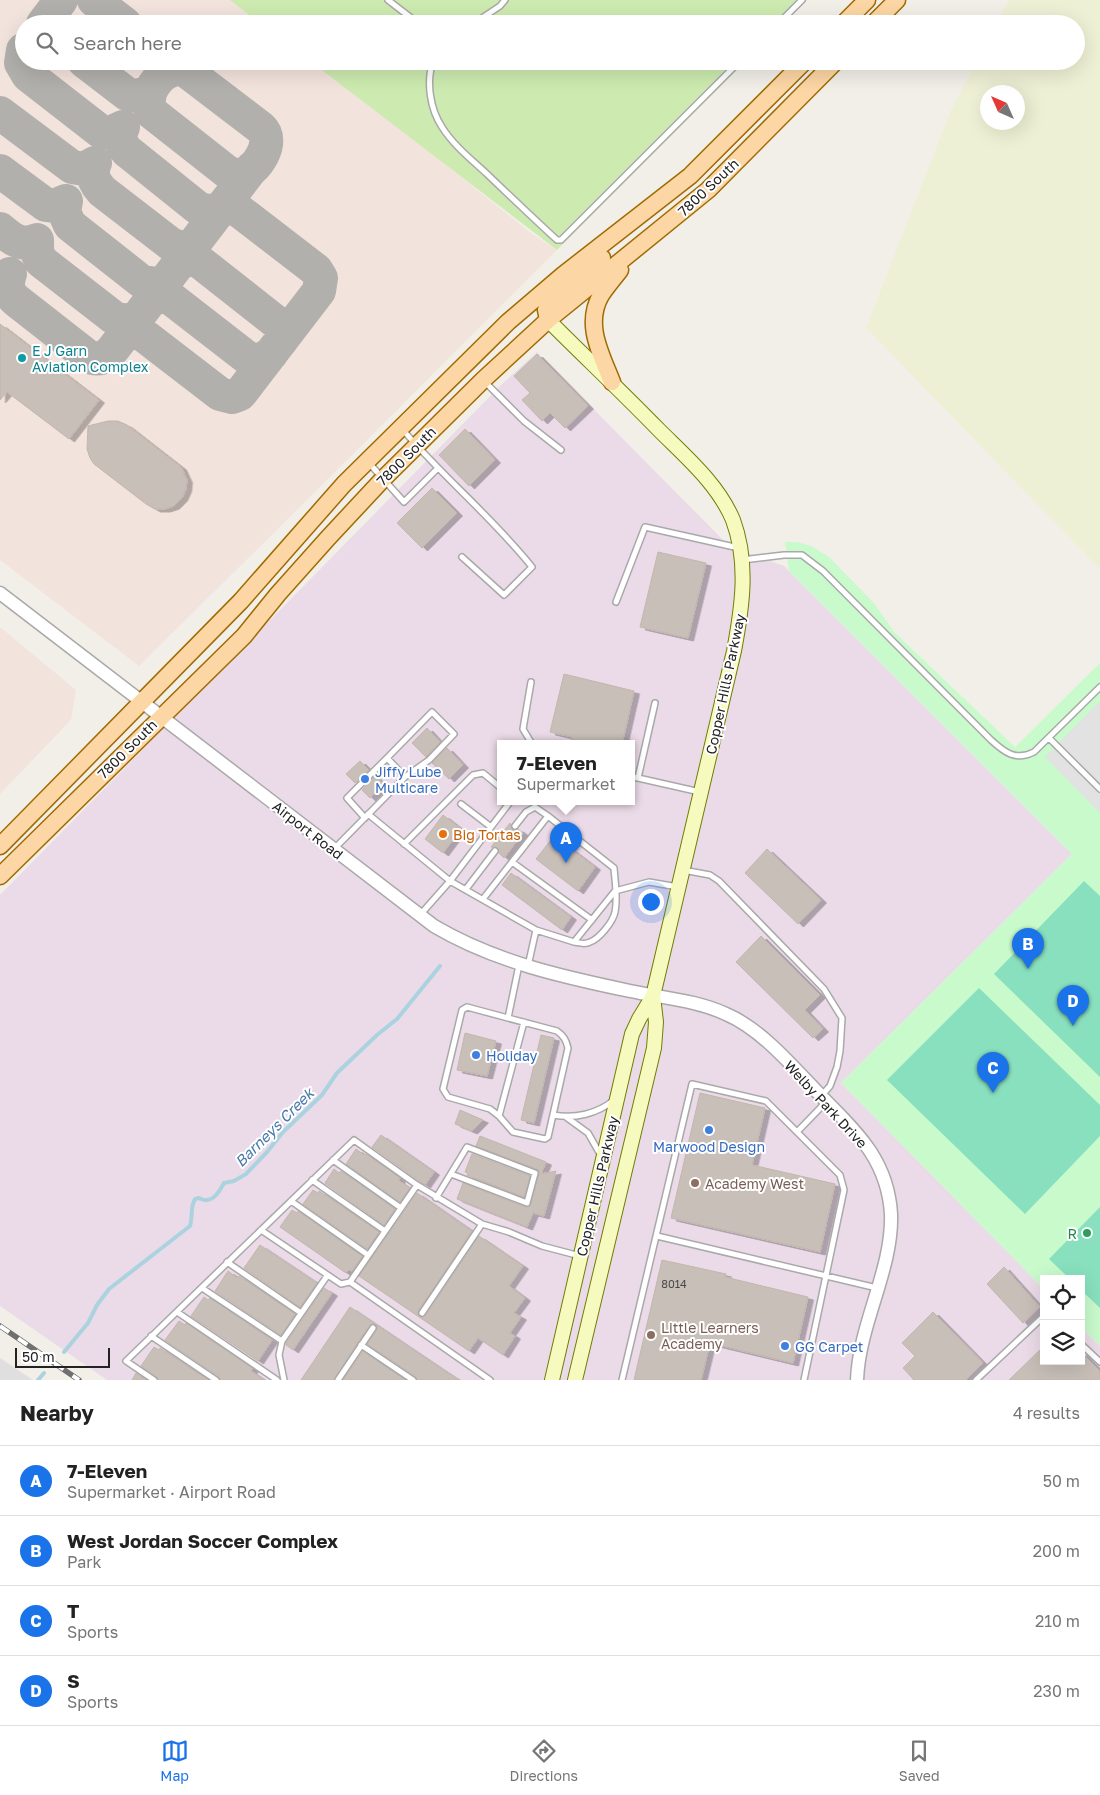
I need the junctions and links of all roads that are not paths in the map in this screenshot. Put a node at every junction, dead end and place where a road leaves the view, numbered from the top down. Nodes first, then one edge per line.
1 (388, 0) edge
2 (505, 0) edge
3 (802, 0) edge
4 (867, 0) edge
5 (897, 0) edge
6 (407, 15) edge
7 (487, 15) edge
8 (787, 15) edge
9 (852, 15) edge
10 (882, 15) edge
11 (431, 70) edge
12 (731, 70) edge
13 (796, 70) edge
14 (827, 70) edge
15 (652, 206) junction
16 (635, 250) junction
17 (548, 320) junction
18 (483, 380) junction
19 (612, 382) junction
20 (402, 428) junction
21 (416, 445) junction
22 (561, 450) dead end
23 (368, 461) junction
24 (438, 468) junction
25 (383, 479) junction
26 (741, 554) junction
27 (462, 556) dead end
28 (0, 593) edge
29 (616, 602) dead end
30 (532, 682) dead end
31 (1100, 687) edge
32 (141, 702) junction
33 (654, 703) dead end
34 (160, 717) junction
35 (1049, 738) junction
36 (530, 740) edge
37 (387, 758) junction
38 (405, 777) junction
39 (635, 777) edge
40 (638, 778) junction
41 (497, 785) edge
42 (1100, 789) edge
43 (700, 792) junction
44 (462, 804) dead end
45 (508, 805) edge
46 (366, 816) junction
47 (548, 816) junction
48 (491, 826) junction
49 (515, 826) dead end
50 (404, 844) junction
51 (0, 846) edge
52 (334, 849) junction
53 (496, 851) dead end
54 (512, 862) junction
55 (683, 870) junction
56 (0, 876) edge
57 (450, 880) junction
58 (679, 887) junction
59 (466, 889) junction
60 (615, 891) junction
61 (483, 899) junction
62 (419, 916) junction
63 (592, 920) junction
64 (536, 930) junction
65 (574, 942) junction
66 (524, 965) junction
67 (652, 996) junction
68 (508, 1018) junction
69 (524, 1022) junction
70 (617, 1097) junction
71 (824, 1099) junction
72 (554, 1114) junction
73 (499, 1116) junction
74 (566, 1117) junction
75 (798, 1132) junction
76 (333, 1160) junction
77 (602, 1160) junction
78 (451, 1174) junction
79 (312, 1180) junction
80 (417, 1185) junction
81 (436, 1198) junction
82 (291, 1201) junction
83 (401, 1208) junction
84 (482, 1224) junction
85 (261, 1230) junction
86 (385, 1232) junction
87 (657, 1236) junction
88 (368, 1255) junction
89 (581, 1256) junction
90 (227, 1262) junction
91 (327, 1276) junction
92 (825, 1276) junction
93 (350, 1282) junction
94 (202, 1288) junction
95 (877, 1288) junction
96 (177, 1312) junction
97 (302, 1313) junction
98 (422, 1313) dead end
99 (1040, 1320) edge
100 (373, 1328) dead end
101 (151, 1336) junction
102 (282, 1341) junction
103 (361, 1345) junction
104 (1085, 1348) edge
105 (1100, 1362) edge
106 (552, 1379) edge
107 (154, 1380) edge
108 (216, 1380) edge
109 (277, 1380) edge
110 (284, 1380) edge
111 (338, 1380) edge
112 (413, 1380) edge
113 (488, 1380) edge
114 (575, 1380) edge
115 (622, 1380) edge
116 (804, 1380) edge
117 (857, 1380) edge
118 (976, 1380) edge

1 - 6 lane
2 - 7 lane
3 - 8 lane
4 - 9 main road
5 - 10 main road
11 - 12 lane
13 - 15 main road, 7800 South
14 - 16 main road, 7800 South
15 - 17 main road
15 - 20 main road, 7800 South
16 - 17 main road, 7800 South
16 - 19 main road
17 - 18 main road, 7800 South
17 - 19 main road, Copper Hills Parkway
18 - 21 main road, 7800 South
18 - 22 lane
19 - 26 main road, Copper Hills Parkway
20 - 21 lane
20 - 23 main road, 7800 South
21 - 24 lane
21 - 25 main road, 7800 South
23 - 25 lane
23 - 32 main road, 7800 South
24 - 25 lane
24 - 27 lane
25 - 34 main road, 7800 South
26 - 29 lane
26 - 35 lane
26 - 43 main road, Copper Hills Parkway
28 - 32 street, Airport Road
30 - 36 lane
31 - 35 lane
32 - 34 street, Airport Road
32 - 51 main road, 7800 South
33 - 40 lane
34 - 52 street, Airport Road
34 - 56 main road, 7800 South
35 - 42 lane
37 - 38 lane
37 - 38 lane
37 - 46 lane
38 - 46 lane
39 - 40 lane
40 - 43 lane
41 - 50 lane
43 - 55 main road, Copper Hills Parkway
44 - 48 lane
45 - 48 lane
46 - 50 lane
46 - 52 lane
47 - 49 lane
47 - 54 lane
47 - 60 lane
48 - 57 lane
50 - 57 lane
52 - 62 street, Airport Road
53 - 59 lane
54 - 61 lane
54 - 63 lane
55 - 58 main road, Copper Hills Parkway
55 - 71 lane
57 - 59 lane
57 - 62 lane
58 - 60 lane
58 - 67 main road, Copper Hills Parkway
59 - 61 lane
60 - 63 lane
60 - 65 lane
61 - 64 lane
62 - 66 street, Airport Road
63 - 65 lane
64 - 65 lane
64 - 66 lane
66 - 67 street, Airport Road
66 - 68 lane
67 - 70 main road, Copper Hills Parkway
67 - 71 street, Welby Park Drive
67 - 114 main road, Copper Hills Parkway
68 - 69 lane
68 - 73 lane
69 - 72 lane
69 - 73 lane
70 - 74 lane
70 - 77 main road, Copper Hills Parkway
71 - 75 lane
71 - 95 street, Welby Park Drive
72 - 73 lane
72 - 74 lane
74 - 77 lane
75 - 87 lane
75 - 92 lane
76 - 79 lane
76 - 80 lane
76 - 83 lane
77 - 89 main road, Copper Hills Parkway
78 - 78 lane
78 - 81 lane
79 - 82 lane
79 - 86 lane
80 - 81 lane
80 - 83 lane
81 - 84 lane
82 - 85 lane
82 - 88 lane
83 - 86 lane
84 - 89 lane
84 - 98 lane
85 - 90 lane
85 - 91 lane
86 - 88 lane
87 - 92 lane
87 - 115 lane
88 - 93 lane
89 - 106 main road, Copper Hills Parkway
90 - 94 lane
90 - 97 lane
91 - 93 lane
91 - 97 lane
92 - 95 lane
92 - 116 lane
93 - 113 lane
94 - 96 lane
94 - 102 lane
95 - 117 street, Welby Park Drive
96 - 101 lane
96 - 109 lane
97 - 102 lane
99 - 118 lane
100 - 103 lane
101 - 107 lane
101 - 108 lane
102 - 110 lane
103 - 111 lane
103 - 112 lane
104 - 105 lane

